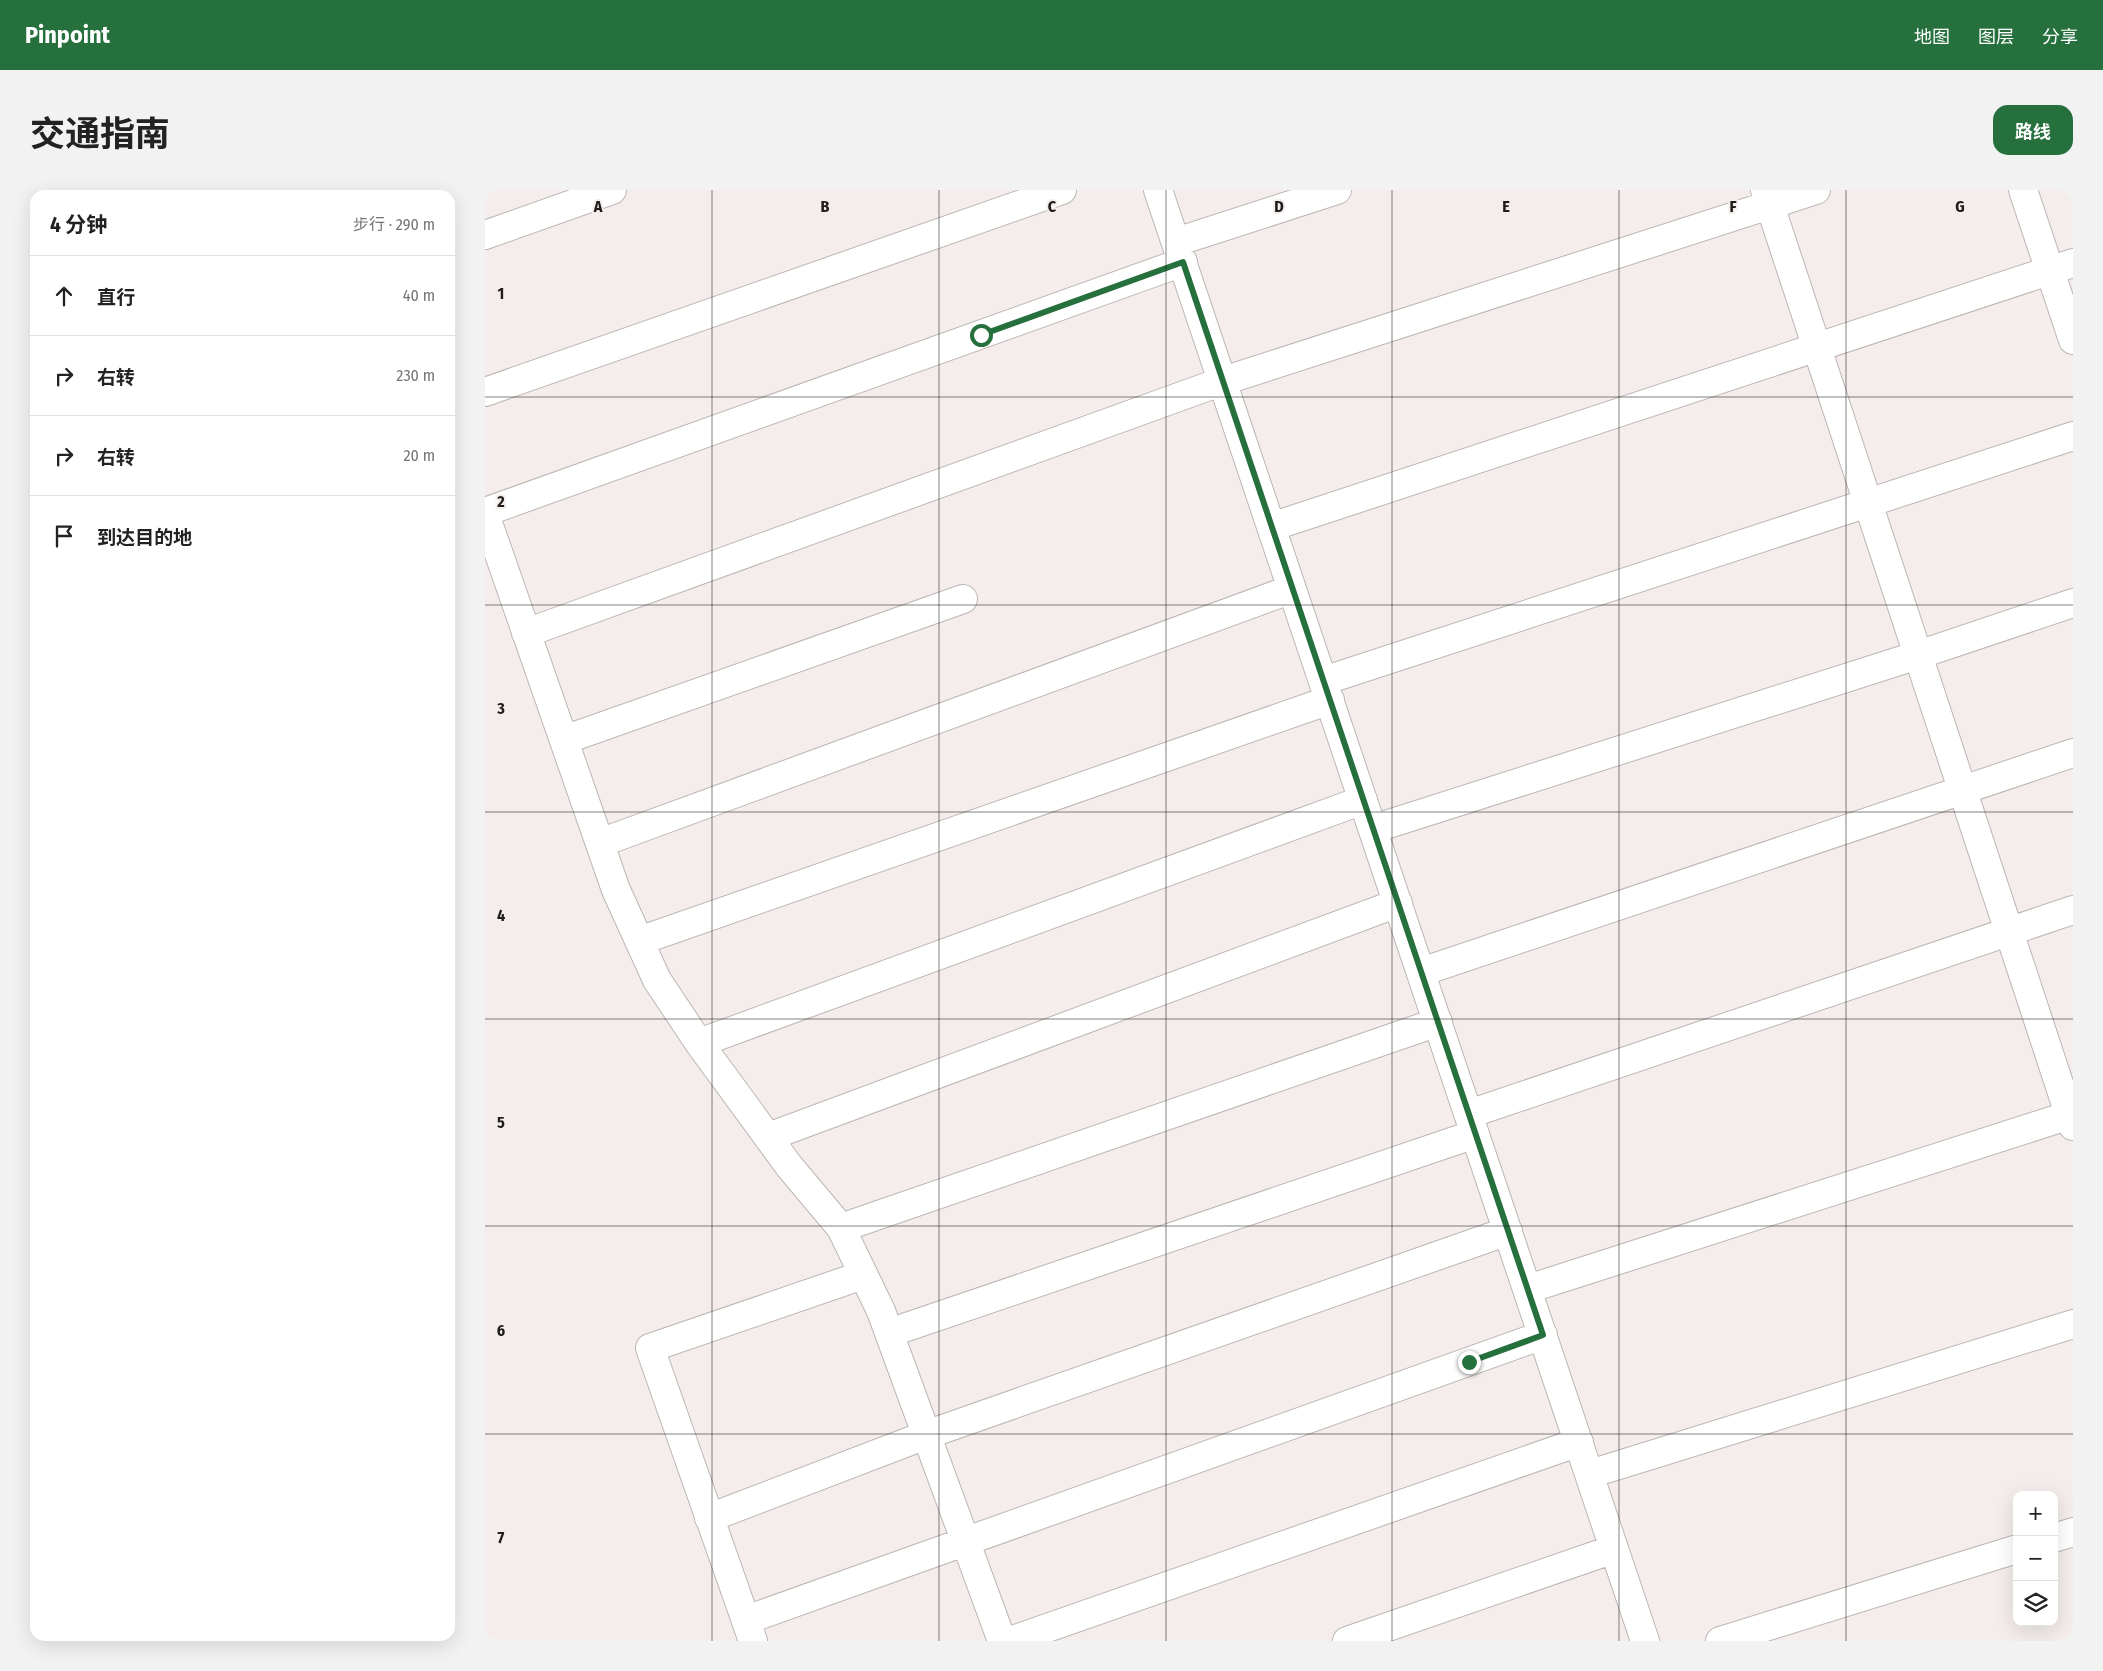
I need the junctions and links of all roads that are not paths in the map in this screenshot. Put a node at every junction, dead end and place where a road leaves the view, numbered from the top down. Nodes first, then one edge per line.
1 (612, 190) edge
2 (1062, 190) edge
3 (1159, 190) edge
4 (1337, 190) edge
5 (1816, 190) edge
6 (2023, 190) edge
7 (1768, 197) edge
8 (485, 235) edge
9 (1179, 252) junction
10 (2061, 267) edge
11 (2073, 340) edge
12 (1817, 346) junction
13 (1223, 381) junction
14 (485, 392) edge
15 (2073, 436) edge
16 (1868, 503) junction
17 (485, 513) edge
18 (1271, 527) junction
19 (1292, 589) junction
20 (963, 599) dead end
21 (2073, 603) edge
22 (526, 633) junction
23 (1918, 655) junction
24 (1327, 690) junction
25 (564, 740) junction
26 (2073, 753) edge
27 (1962, 789) junction
28 (1363, 800) junction
29 (1373, 829) junction
30 (600, 843) junction
31 (1398, 903) junction
32 (2073, 910) edge
33 (2009, 930) junction
34 (639, 941) junction
35 (1421, 972) junction
36 (1437, 1022) junction
37 (699, 1043) junction
38 (2072, 1119) edge
39 (1472, 1124) junction
40 (768, 1137) junction
41 (841, 1228) junction
42 (1508, 1231) junction
43 (863, 1275) junction
44 (1528, 1289) junction
45 (2073, 1324) edge
46 (889, 1333) junction
47 (1543, 1335) junction
48 (927, 1435) junction
49 (1579, 1442) junction
50 (1590, 1474) junction
51 (709, 1518) junction
52 (2073, 1532) edge
53 (2058, 1537) edge
54 (965, 1541) junction
55 (1614, 1549) junction
56 (2013, 1550) edge
57 (749, 1631) edge
58 (1002, 1641) edge
59 (1010, 1641) edge
60 (1347, 1641) edge
61 (1645, 1641) edge
62 (1720, 1641) edge

1 - 8 street
2 - 14 street
3 - 9 street
4 - 9 street
5 - 7 street
6 - 10 street
7 - 12 street
7 - 13 street
9 - 13 street
9 - 17 street
10 - 11 street
10 - 12 street
12 - 16 street
12 - 18 street
13 - 18 street
13 - 22 street
15 - 16 street
16 - 23 street
16 - 24 street
17 - 22 street
18 - 19 street
19 - 24 street
19 - 30 street
20 - 25 street
21 - 23 street
22 - 25 street
23 - 27 street
23 - 29 street
24 - 28 street
24 - 34 street
25 - 30 street
26 - 27 street
27 - 33 street
27 - 35 street
28 - 29 street
28 - 37 street
29 - 31 street
30 - 34 street
31 - 35 street
31 - 40 street
32 - 33 street
33 - 38 street
33 - 39 street
34 - 37 street
35 - 36 street
36 - 39 street
36 - 41 street
37 - 40 street
38 - 44 street
39 - 42 street
39 - 46 street
40 - 41 street
41 - 43 street
42 - 44 street
42 - 48 street
43 - 46 street
43 - 51 street
44 - 47 street
45 - 50 street
46 - 48 street
47 - 49 street
47 - 54 street
48 - 51 street
48 - 54 street
49 - 50 street
49 - 59 street
50 - 55 street
51 - 57 street
52 - 53 street
54 - 57 street
54 - 58 street
55 - 60 street
55 - 61 street
56 - 62 street

